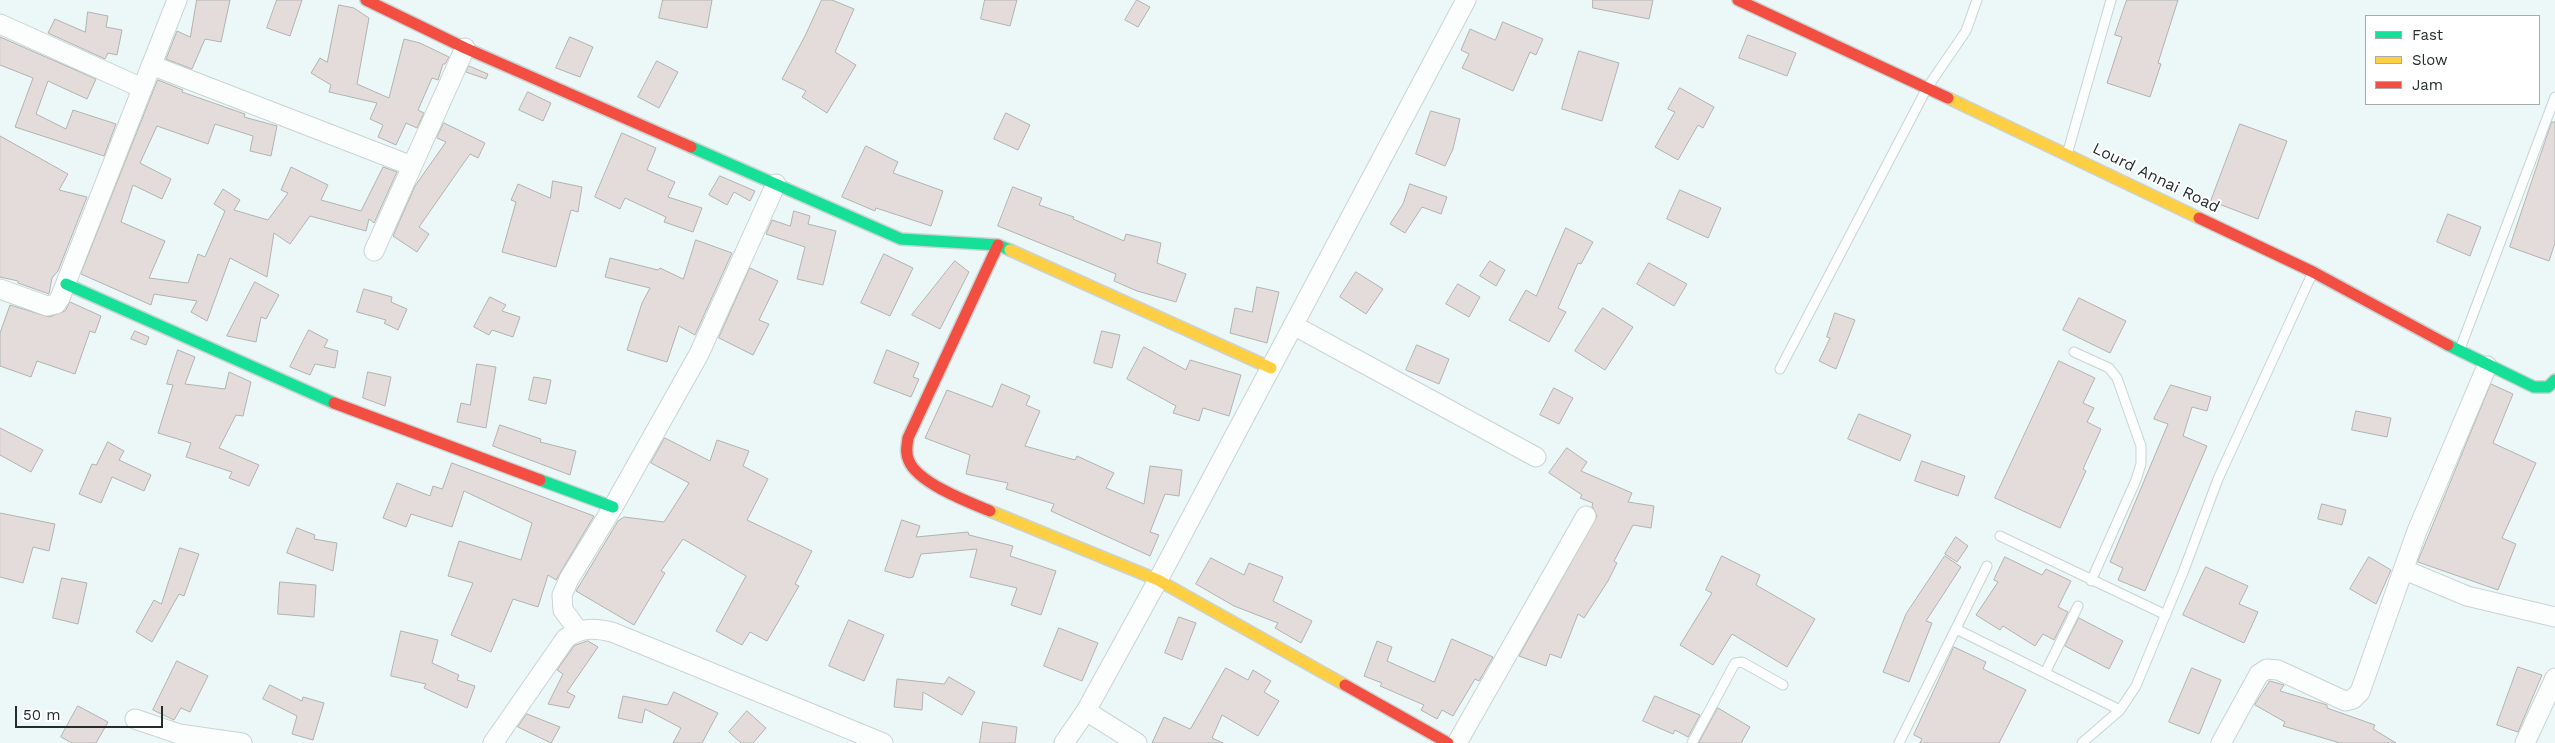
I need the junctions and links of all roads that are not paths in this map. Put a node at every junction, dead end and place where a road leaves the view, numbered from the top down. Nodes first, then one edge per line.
1 (177, 0) edge
2 (366, 0) edge
3 (1466, 0) edge
4 (1738, 0) edge
5 (1977, 0) edge
6 (2111, 0) edge
7 (0, 24) edge
8 (465, 48) junction
9 (151, 66) junction
10 (142, 88) junction
11 (1926, 88) junction
12 (2555, 97) edge
13 (2067, 154) junction
14 (412, 166) junction
15 (776, 184) junction
16 (998, 245) junction
17 (374, 251) dead end
18 (2313, 272) junction
19 (66, 284) junction
20 (0, 289) edge
21 (1293, 325) junction
22 (2460, 351) junction
23 (2074, 352) dead end
24 (2487, 366) junction
25 (1270, 368) junction
26 (1780, 368) dead end
27 (2555, 380) edge
28 (1536, 457) dead end
29 (612, 508) junction
30 (1586, 516) dead end
31 (2000, 536) dead end
32 (1986, 566) dead end
33 (2405, 570) junction
34 (1158, 580) junction
35 (2091, 581) junction
36 (2078, 606) dead end
37 (2166, 615) junction
38 (2555, 617) edge
39 (1956, 629) junction
40 (578, 630) junction
41 (2045, 673) junction
42 (2555, 678) edge
43 (1783, 685) dead end
44 (2120, 710) junction
45 (1086, 711) junction
46 (135, 719) dead end
47 (177, 738) edge
48 (242, 743) edge
49 (493, 743) edge
50 (883, 743) edge
51 (1064, 743) edge
52 (1137, 743) edge
53 (1448, 743) edge
54 (1456, 743) edge
55 (1692, 743) edge
56 (1899, 743) edge
57 (2082, 743) edge
58 (2221, 743) edge
59 (2525, 743) edge

1 - 9 street
2 - 8 street
3 - 21 street
4 - 11 street, Lourd Annai Road
5 - 11 lane
6 - 13 lane
7 - 10 street
8 - 14 street
8 - 15 street
9 - 10 street
9 - 14 street
10 - 19 street
11 - 13 street, Lourd Annai Road
11 - 26 lane
12 - 22 lane
13 - 18 street, Lourd Annai Road
14 - 17 street
15 - 16 street
15 - 29 street
16 - 25 street
16 - 34 street
18 - 22 street, Lourd Annai Road
18 - 37 lane
19 - 20 street
19 - 29 street
21 - 25 street
21 - 28 street
22 - 24 street, Lourd Annai Road
23 - 35 lane
24 - 27 street, Lourd Annai Road
24 - 33 street
25 - 34 street
29 - 40 street
30 - 54 street
31 - 35 lane
32 - 39 lane
33 - 38 street
33 - 58 street
34 - 45 street
34 - 53 street
35 - 37 lane
36 - 41 lane
37 - 44 lane
39 - 41 lane
39 - 56 lane
40 - 49 street
40 - 50 street
41 - 44 lane
42 - 59 street
43 - 55 lane
44 - 57 lane
45 - 51 street
45 - 52 street
46 - 47 street
47 - 48 street

